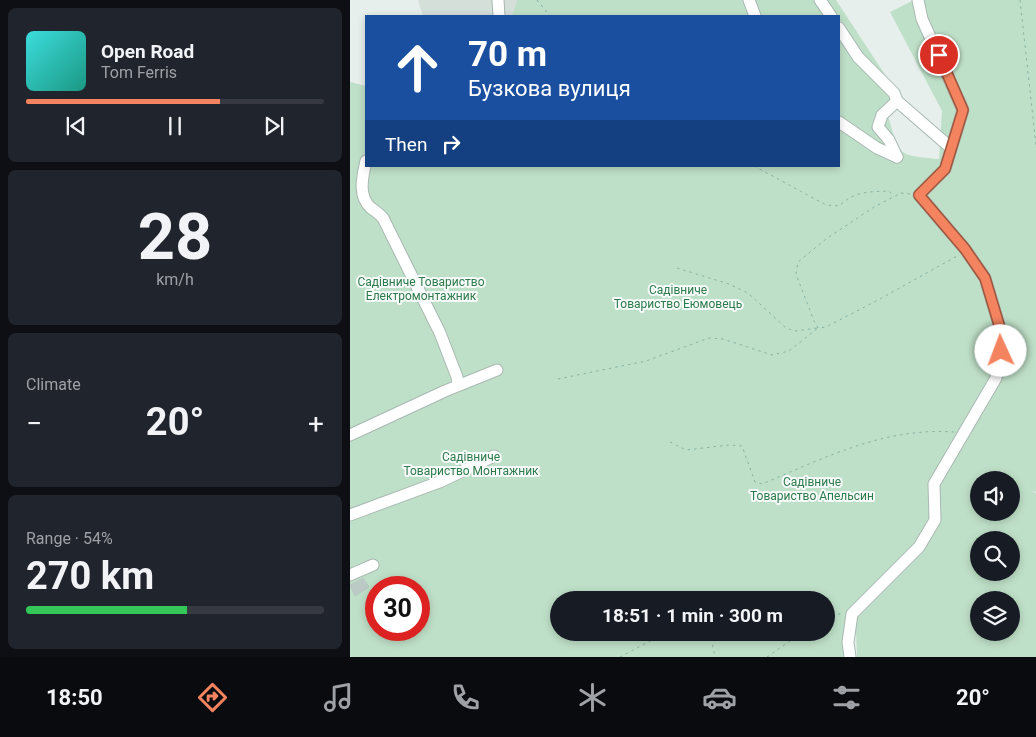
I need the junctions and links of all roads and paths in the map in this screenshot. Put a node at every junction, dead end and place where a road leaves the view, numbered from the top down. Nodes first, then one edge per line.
1 (498, 0) edge
2 (537, 0) edge
3 (749, 0) edge
4 (820, 0) edge
5 (918, 0) edge
6 (1020, 0) edge
7 (499, 15) edge
8 (549, 15) edge
9 (755, 15) edge
10 (830, 15) edge
11 (840, 30) edge
12 (897, 101) junction
13 (840, 123) edge
14 (1036, 145) edge
15 (951, 148) junction
16 (365, 166) edge
17 (756, 167) edge
18 (919, 195) junction
19 (894, 197) junction
20 (966, 251) junction
21 (677, 268) dead end
22 (818, 328) junction
23 (497, 370) dead end
24 (558, 379) dead end
25 (458, 385) junction
26 (963, 433) junction
27 (350, 436) edge
28 (670, 442) dead end
29 (494, 456) dead end
30 (350, 515) edge
31 (373, 565) dead end
32 (350, 575) edge
33 (852, 614) junction
34 (835, 615) edge
35 (651, 641) edge
36 (712, 641) edge
37 (790, 641) edge
38 (620, 657) edge
39 (715, 657) edge
40 (767, 657) edge
41 (850, 657) edge

1 - 7 street
2 - 8 path
3 - 9 street
4 - 10 street
5 - 15 street
6 - 14 path
11 - 12 street
12 - 13 street
12 - 15 street
15 - 18 street
16 - 25 street
17 - 19 path
18 - 19 path
18 - 20 street
19 - 22 path
20 - 22 path
20 - 26 street
21 - 22 path
22 - 24 path
23 - 25 street
25 - 27 street
26 - 28 path
26 - 33 street
29 - 30 street
31 - 32 street
33 - 34 path
33 - 41 street
35 - 38 path
36 - 39 path
37 - 40 path

